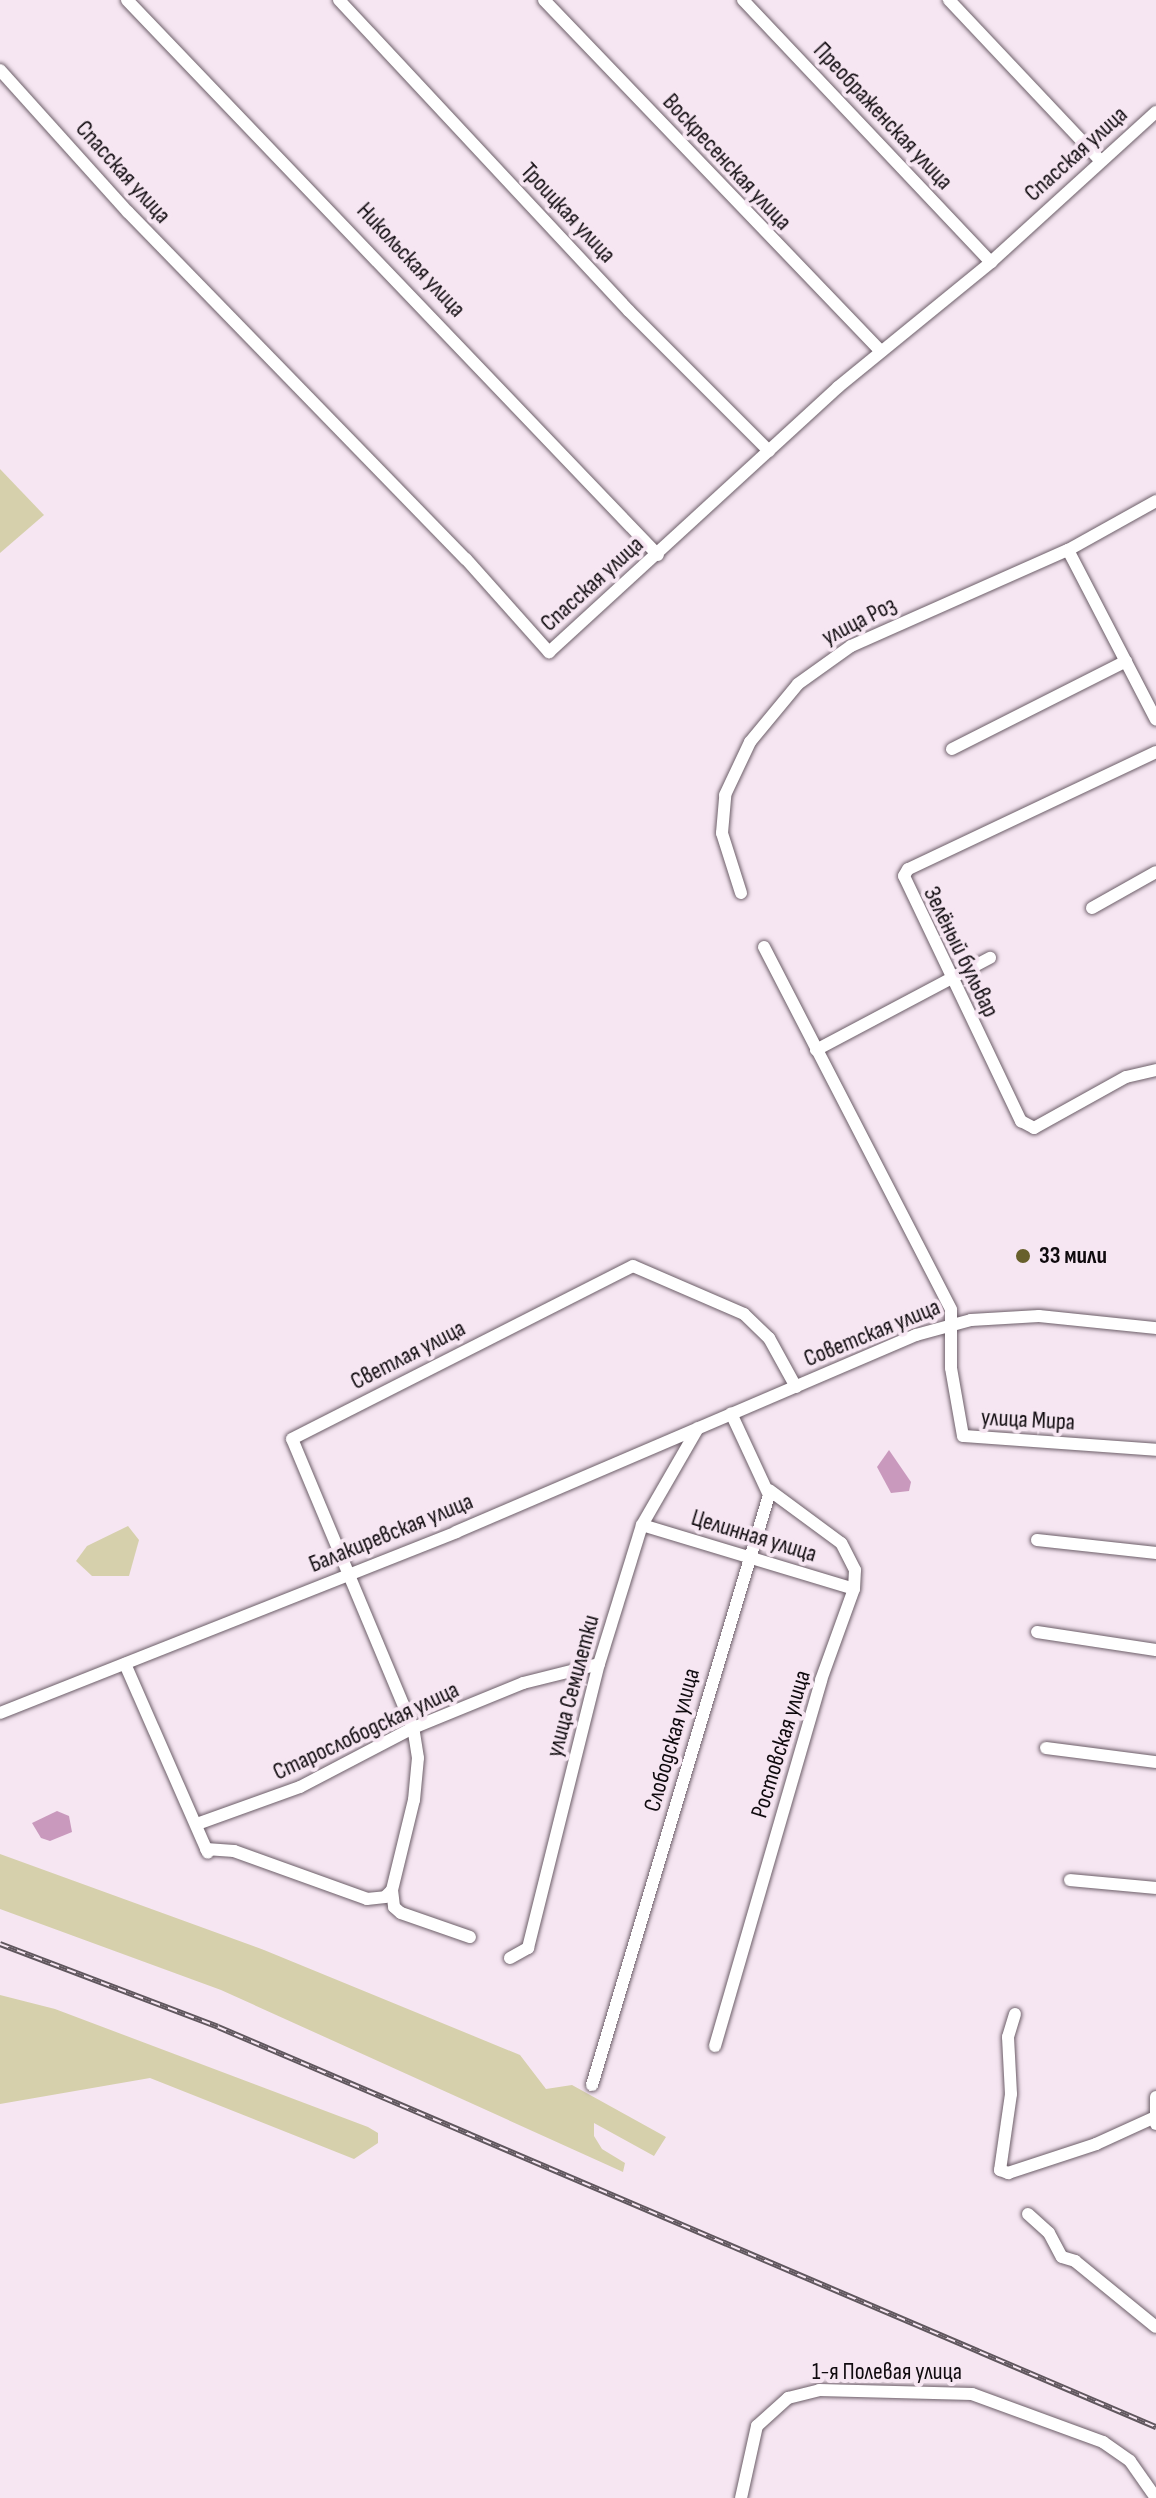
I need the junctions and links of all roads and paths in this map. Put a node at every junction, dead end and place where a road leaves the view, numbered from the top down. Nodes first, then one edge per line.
1 (127, 0) edge
2 (339, 0) edge
3 (544, 0) edge
4 (743, 0) edge
5 (949, 0) edge
6 (0, 70) edge
7 (1156, 112) edge
8 (1100, 160) junction
9 (991, 262) junction
10 (881, 352) junction
11 (769, 451) junction
12 (1156, 501) edge
13 (1068, 550) junction
14 (658, 555) junction
15 (1126, 661) junction
16 (1156, 720) edge
17 (952, 749) dead end
18 (1156, 752) edge
19 (1156, 872) edge
20 (741, 893) dead end
21 (1092, 908) dead end
22 (764, 947) dead end
23 (990, 958) dead end
24 (950, 979) junction
25 (816, 1050) junction
26 (1156, 1070) edge
27 (952, 1324) junction
28 (1156, 1328) edge
29 (796, 1387) junction
30 (731, 1413) junction
31 (699, 1427) junction
32 (1156, 1450) edge
33 (769, 1490) junction
34 (642, 1525) junction
35 (1037, 1540) dead end
36 (1156, 1553) edge
37 (750, 1557) junction
38 (349, 1575) junction
39 (854, 1589) junction
40 (1037, 1632) dead end
41 (1156, 1650) edge
42 (125, 1664) junction
43 (599, 1664) junction
44 (0, 1713) edge
45 (413, 1728) junction
46 (1046, 1748) dead end
47 (1156, 1762) edge
48 (197, 1824) junction
49 (1070, 1880) dead end
50 (1156, 1888) edge
51 (392, 1890) junction
52 (470, 1937) dead end
53 (510, 1958) dead end
54 (1015, 2014) dead end
55 (715, 2046) dead end
56 (592, 2085) dead end
57 (1156, 2097) edge
58 (1155, 2113) edge
59 (1028, 2214) dead end
60 (1156, 2327) edge
61 (741, 2498) edge
62 (1156, 2498) edge

1 - 14 street, Никольская улица
2 - 11 street, Троицкая улица
3 - 10 street, Воскресенская улица
4 - 9 street, Преображенская улица
5 - 8 street
6 - 14 street, Спасская улица
7 - 8 street, Спасская улица
8 - 9 street, Спасская улица
9 - 10 street, Спасская улица
10 - 11 street, Спасская улица
11 - 14 street, Спасская улица
12 - 13 street, улица Роз
13 - 15 street
13 - 20 street, улица Роз
15 - 16 street
15 - 17 street
18 - 24 street, Зелёный бульвар
19 - 21 street
22 - 25 street
23 - 24 street
24 - 25 street
24 - 26 street, Зелёный бульвар
25 - 27 street
27 - 28 street, Советская улица
27 - 29 street, Советская улица
27 - 32 street, улица Мира
29 - 30 street, Балакиревская улица
29 - 38 street, Светлая улица
30 - 31 street, Балакиревская улица
30 - 33 street
31 - 34 street, улица Семилетки
31 - 38 street, Балакиревская улица
33 - 37 street, Слободская улица
33 - 39 street, Ростовская улица
34 - 37 street, Целинная улица
34 - 43 street, улица Семилетки
35 - 36 street
37 - 39 street, Целинная улица
37 - 56 street, Слободская улица
38 - 42 street, Балакиревская улица
38 - 45 street, Светлая улица
39 - 55 street, Ростовская улица
40 - 41 street
42 - 44 street, Балакиревская улица
42 - 48 street
43 - 45 street, Старослободская улица
43 - 53 street, улица Семилетки
45 - 48 street, Старослободская улица
45 - 51 street, Светлая улица
46 - 47 street
48 - 51 street
49 - 50 street
51 - 52 street
54 - 58 street
57 - 58 street
59 - 60 street
61 - 62 street, 1-я Полевая улица

